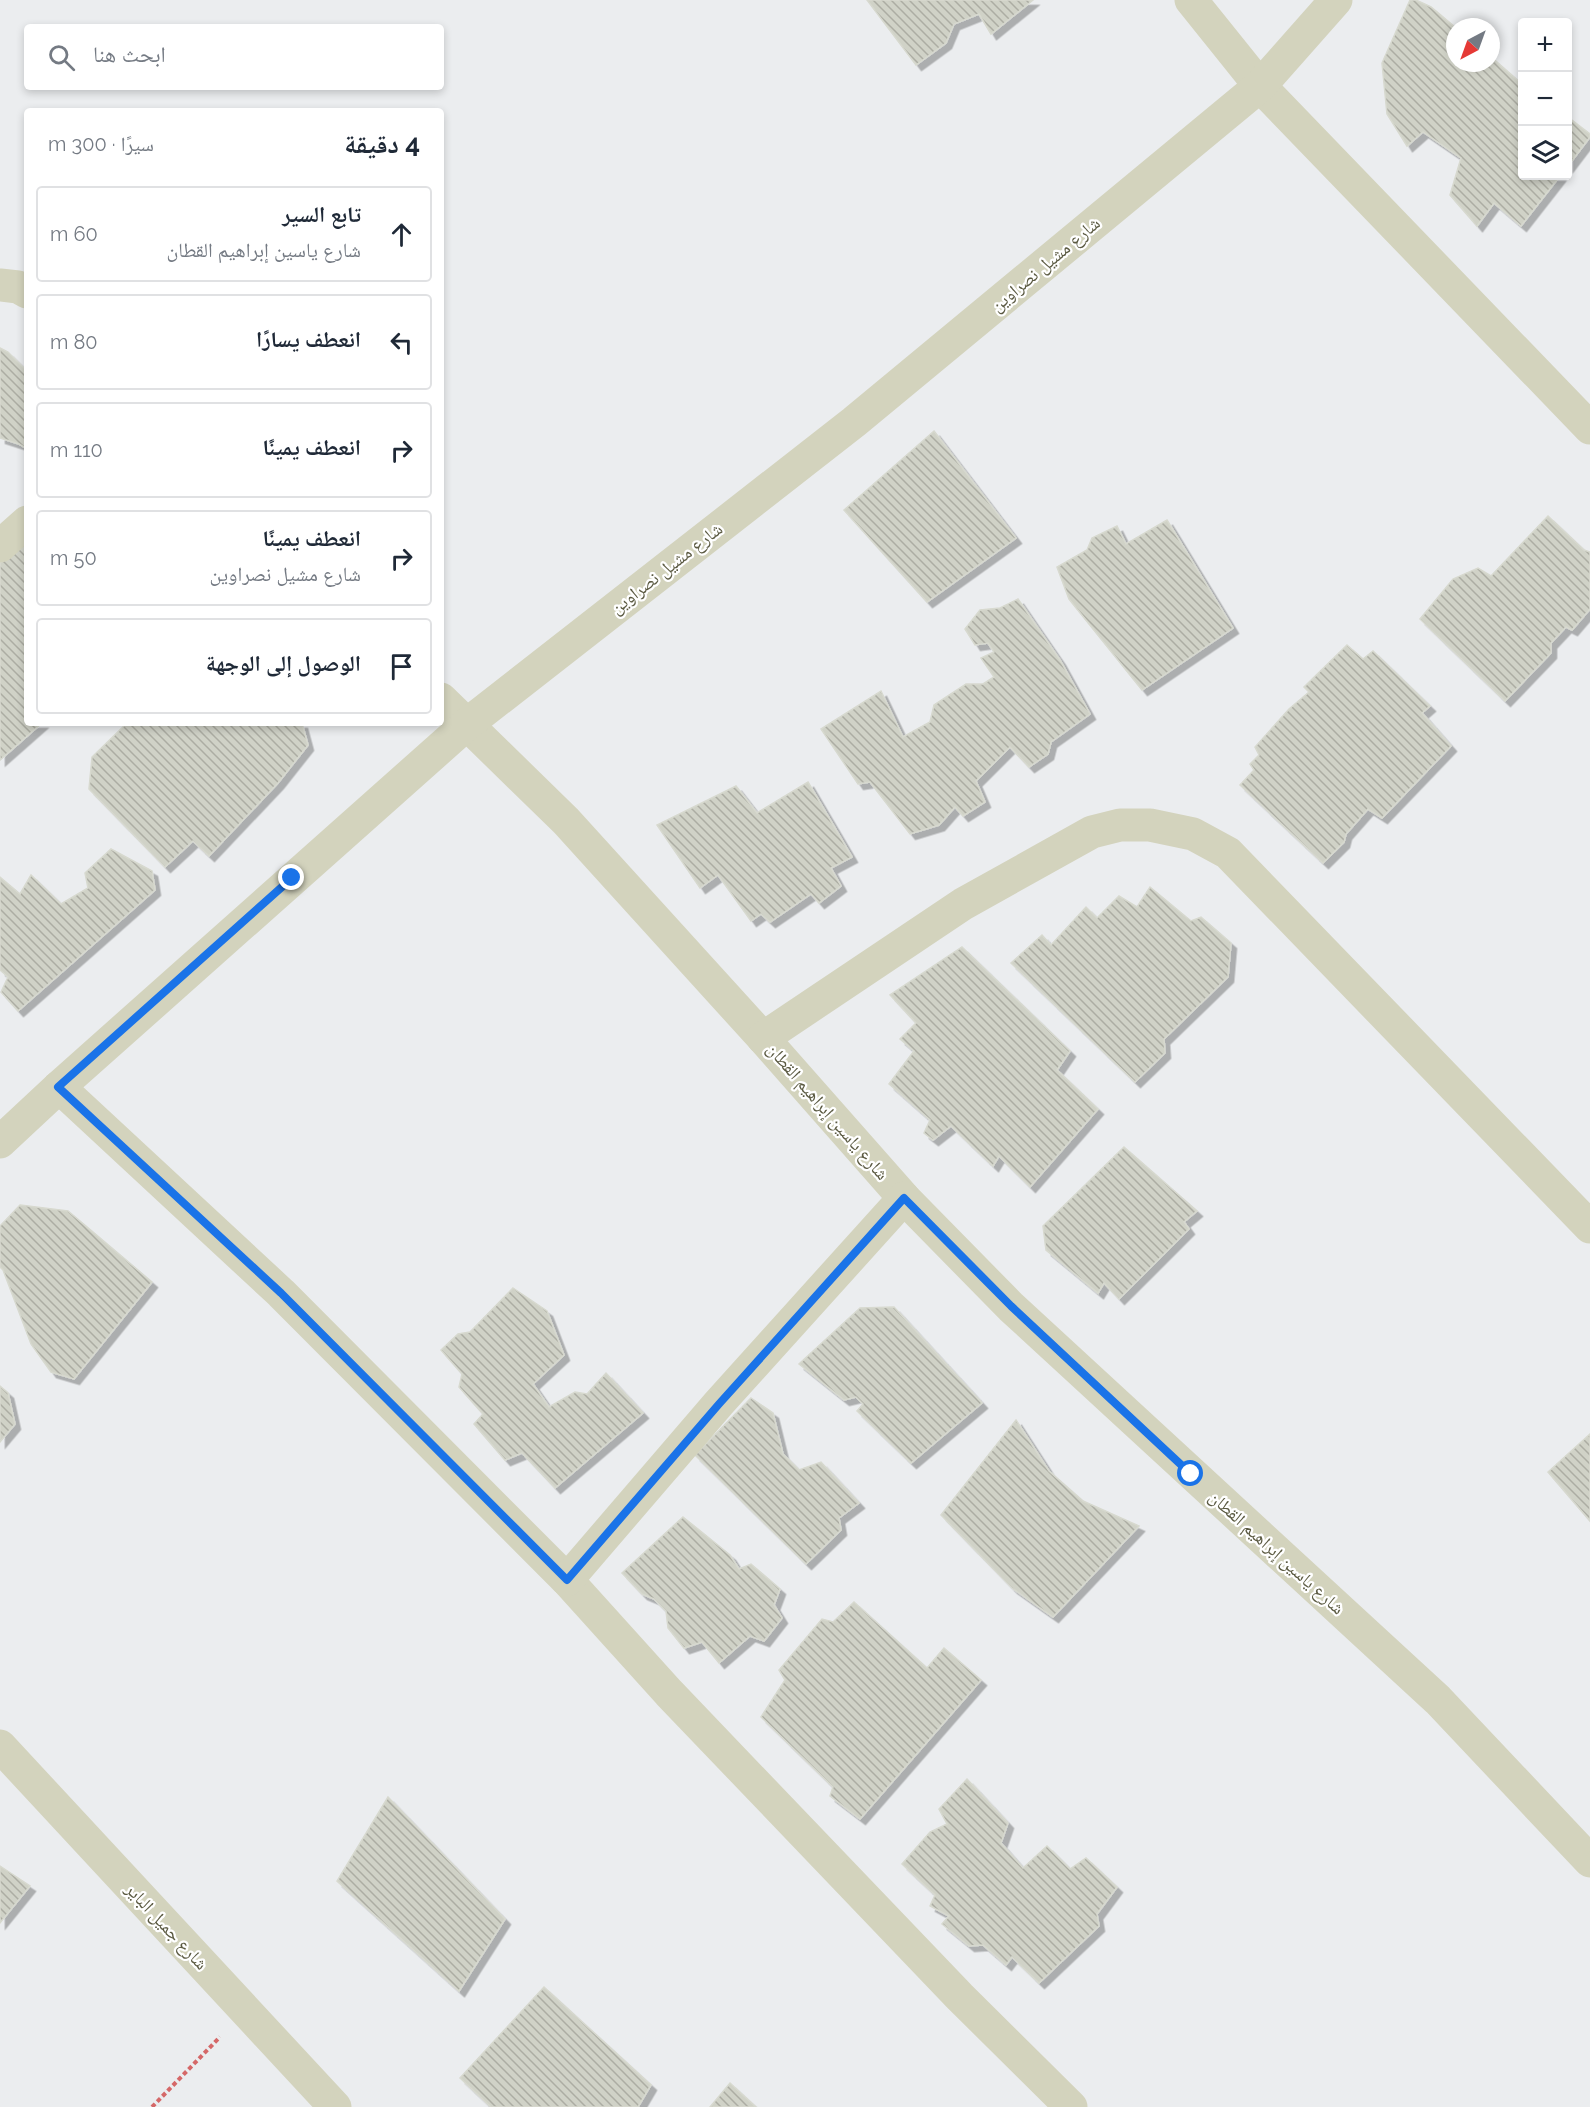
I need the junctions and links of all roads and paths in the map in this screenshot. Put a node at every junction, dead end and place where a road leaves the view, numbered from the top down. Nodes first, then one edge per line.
1 (1191, 0) edge
2 (1336, 0) edge
3 (1260, 86) junction
4 (0, 285) edge
5 (24, 290) edge
6 (1590, 428) edge
7 (24, 525) edge
8 (0, 546) edge
9 (444, 702) edge
10 (466, 725) junction
11 (763, 1038) junction
12 (58, 1087) junction
13 (0, 1142) edge
14 (904, 1198) junction
15 (1590, 1227) edge
16 (567, 1580) junction
17 (0, 1746) edge
18 (1590, 1861) edge
19 (245, 2010) junction
20 (152, 2107) edge
21 (335, 2107) edge
22 (1071, 2107) edge

1 - 3 street
2 - 3 street, شارع مشيل نصراوين
3 - 6 street
3 - 10 street, شارع مشيل نصراوين
4 - 5 street
7 - 8 street
9 - 10 street, شارع ياسين إبراهيم القطان
10 - 11 street, شارع ياسين إبراهيم القطان
10 - 12 street, شارع مشيل نصراوين
11 - 14 street, شارع ياسين إبراهيم القطان
11 - 15 street
12 - 13 street, شارع مشيل نصراوين
12 - 16 street
14 - 16 street
14 - 18 street, شارع ياسين إبراهيم القطان
16 - 22 street
17 - 19 street, شارع جميل الباير
19 - 20 path
19 - 21 street, شارع جميل الباير

